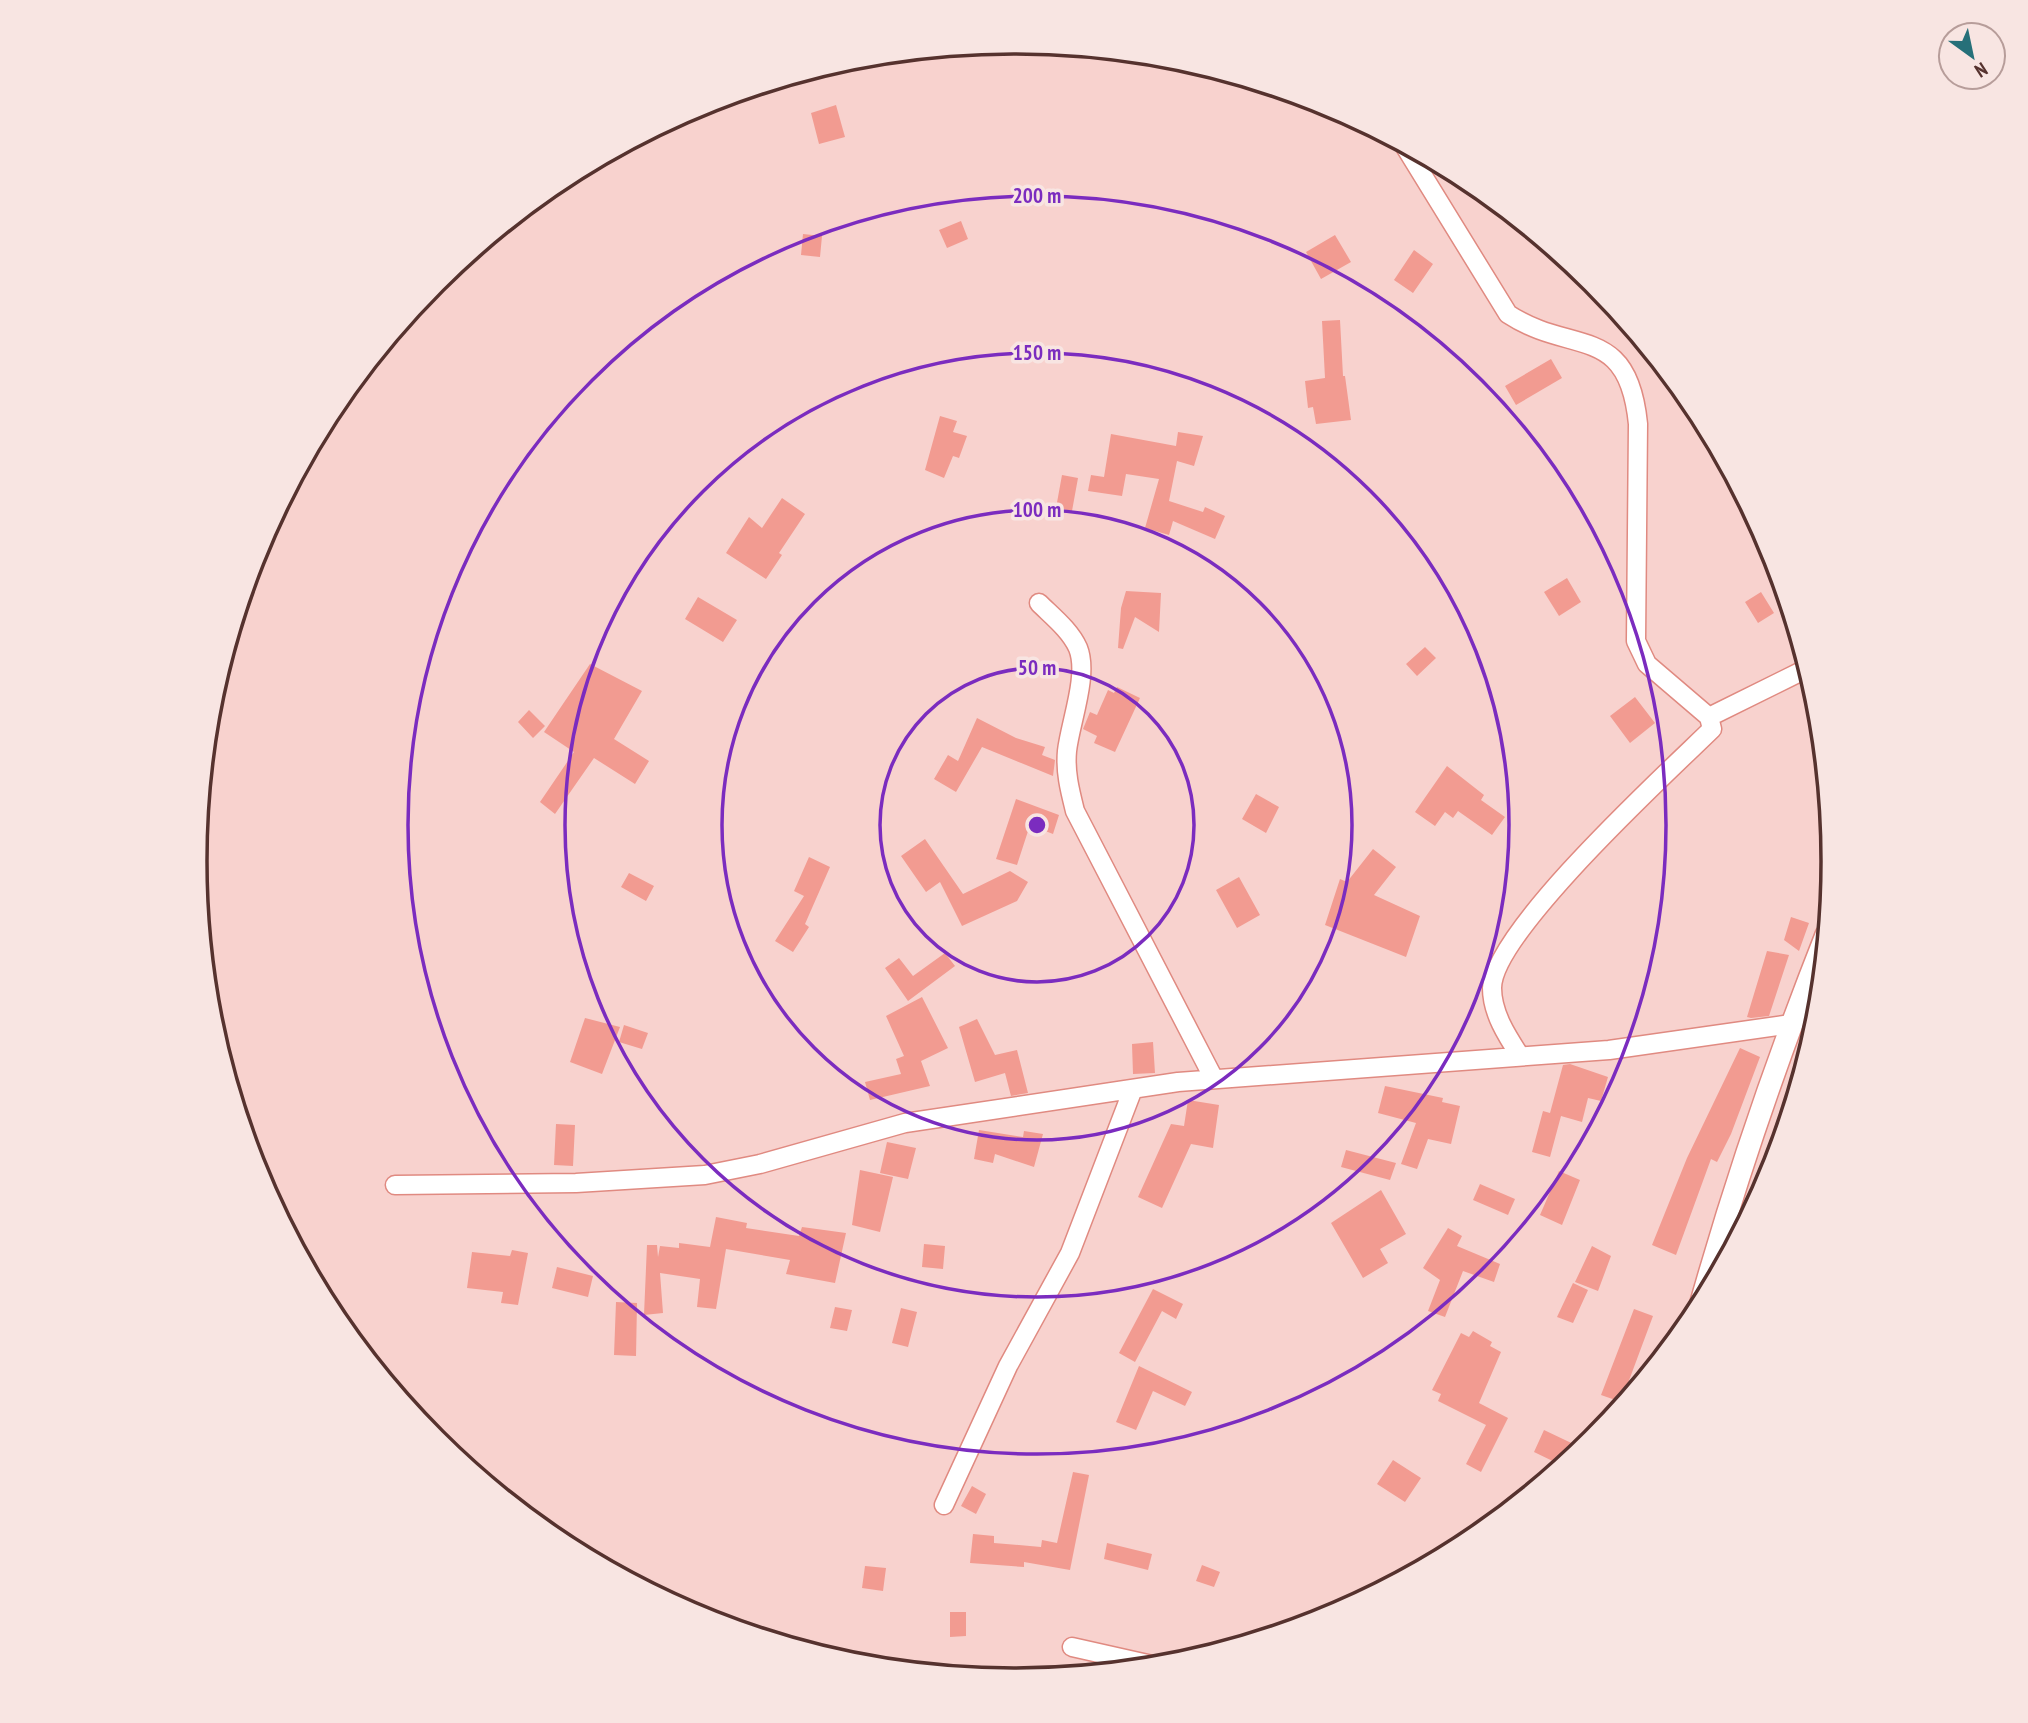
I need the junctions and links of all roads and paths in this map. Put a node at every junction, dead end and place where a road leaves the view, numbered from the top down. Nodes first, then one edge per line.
1 (1413, 159) edge
2 (1039, 603) dead end
3 (1799, 673) edge
4 (1709, 717) junction
5 (1814, 965) edge
6 (1791, 1024) junction
7 (1520, 1056) junction
8 (1214, 1079) junction
9 (1133, 1089) junction
10 (395, 1185) dead end
11 (1710, 1269) edge
12 (944, 1505) dead end
13 (1072, 1647) dead end
14 (1130, 1660) edge

1 - 4 street
2 - 8 street
3 - 4 street
4 - 7 street
5 - 6 street
6 - 7 street
6 - 11 street
7 - 8 street
8 - 9 street
9 - 10 street
9 - 12 street
13 - 14 street

